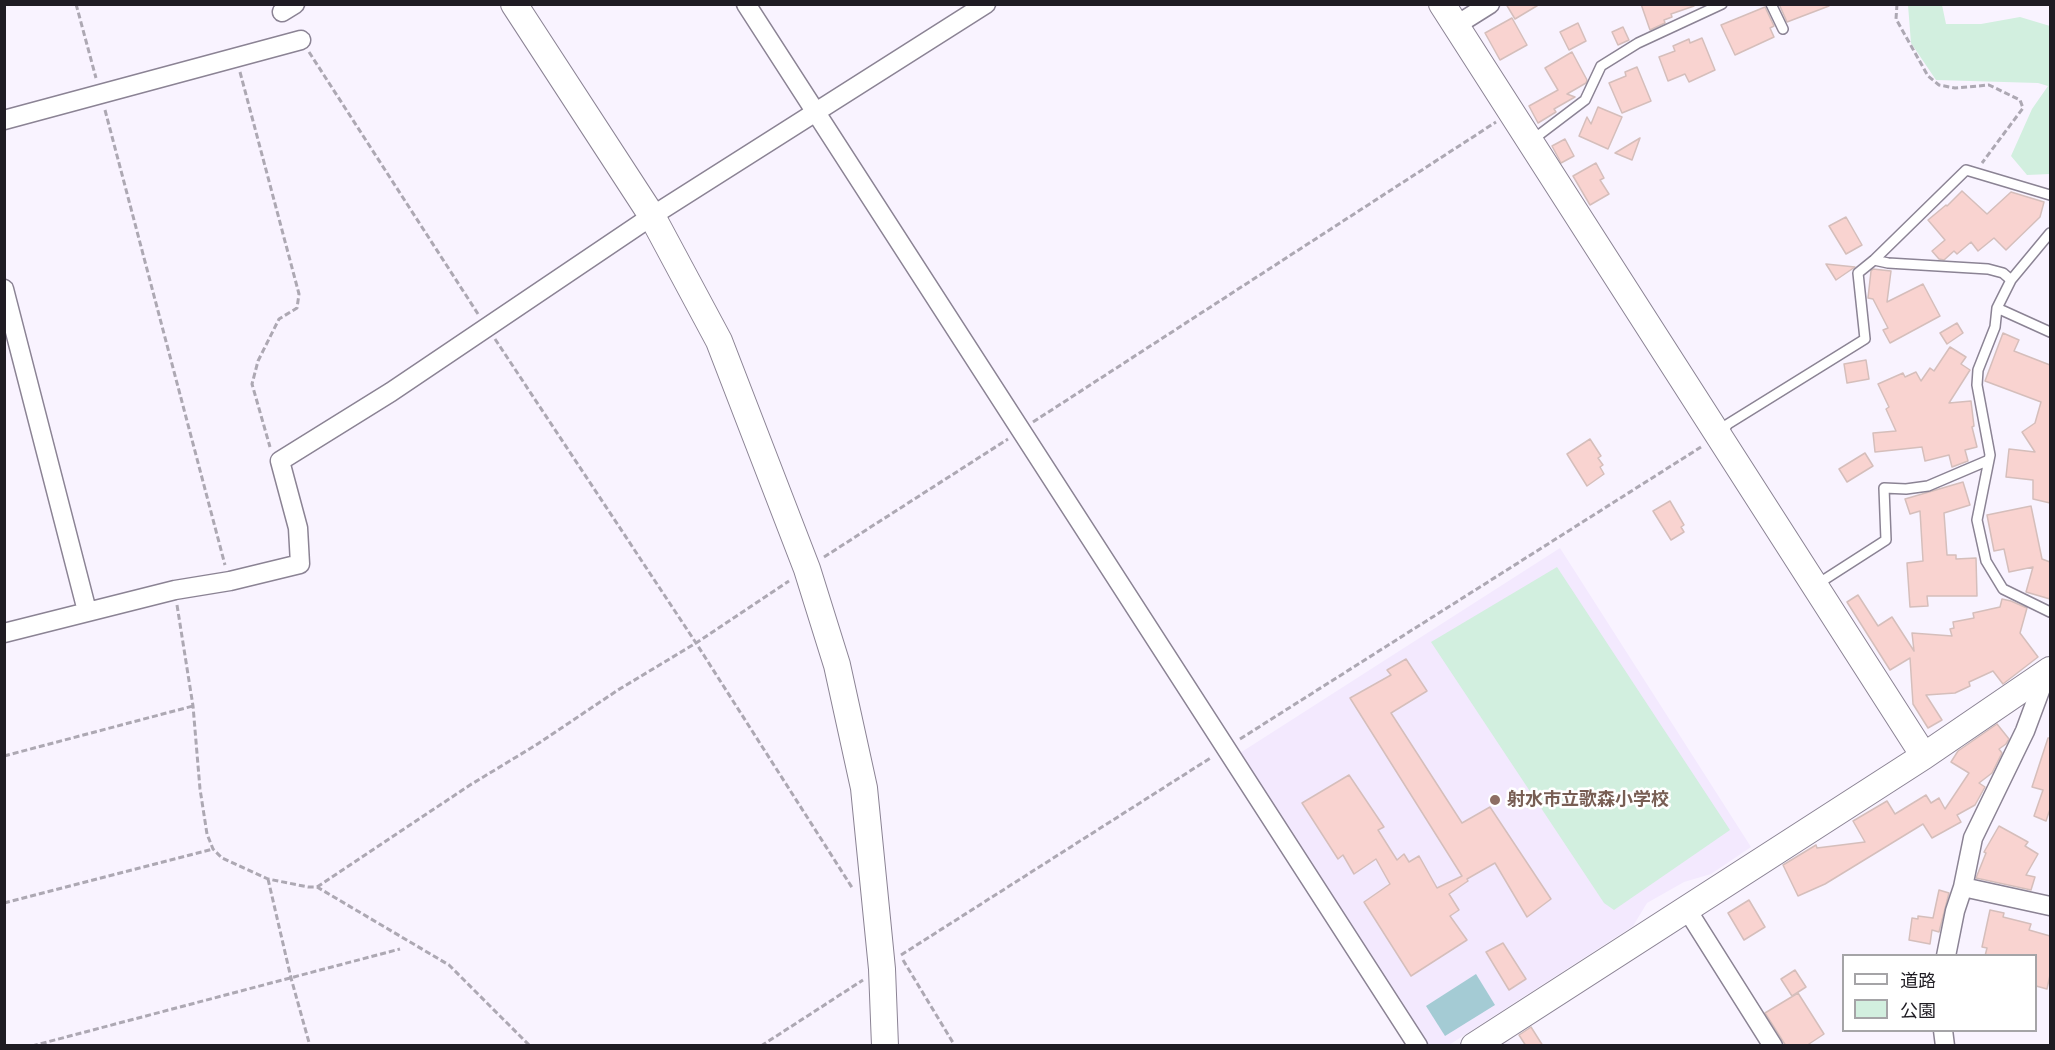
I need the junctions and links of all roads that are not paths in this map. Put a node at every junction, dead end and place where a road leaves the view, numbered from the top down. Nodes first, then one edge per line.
1 (514, 4) edge
2 (746, 4) edge
3 (986, 4) edge
4 (1490, 4) edge
5 (1722, 4) edge
6 (1771, 4) edge
7 (1448, 15) edge
8 (1783, 29) dead end
9 (301, 40) road end
10 (817, 113) junction
11 (4, 120) edge
12 (1529, 143) junction
13 (2050, 195) edge
14 (652, 216) junction
15 (2050, 233) edge
16 (1874, 260) junction
17 (2012, 280) junction
18 (4, 289) edge
19 (1997, 308) junction
20 (2050, 332) edge
21 (1718, 437) junction
22 (1989, 460) junction
23 (1814, 586) junction
24 (87, 611) junction
25 (2050, 612) edge
26 (4, 633) edge
27 (2050, 668) edge
28 (1923, 756) junction
29 (1963, 887) junction
30 (2050, 906) edge
31 (1686, 908) junction
32 (1946, 954) edge
33 (885, 1046) edge
34 (1418, 1046) edge
35 (1474, 1046) edge
36 (1773, 1046) edge

1 - 14 street
2 - 10 street
3 - 10 street
4 - 7 street
5 - 12 lane
6 - 8 lane
7 - 12 street
9 - 11 street
10 - 14 street
10 - 34 street
12 - 21 street
13 - 16 lane
14 - 24 street
14 - 33 street
15 - 17 lane
16 - 17 lane
16 - 21 lane
17 - 19 lane
18 - 24 street
19 - 20 lane
19 - 22 lane
21 - 23 street
22 - 23 lane
22 - 25 lane
23 - 28 street
24 - 26 street
27 - 28 street
27 - 29 street
28 - 31 street
29 - 30 street
29 - 32 street
31 - 35 street
31 - 36 street

